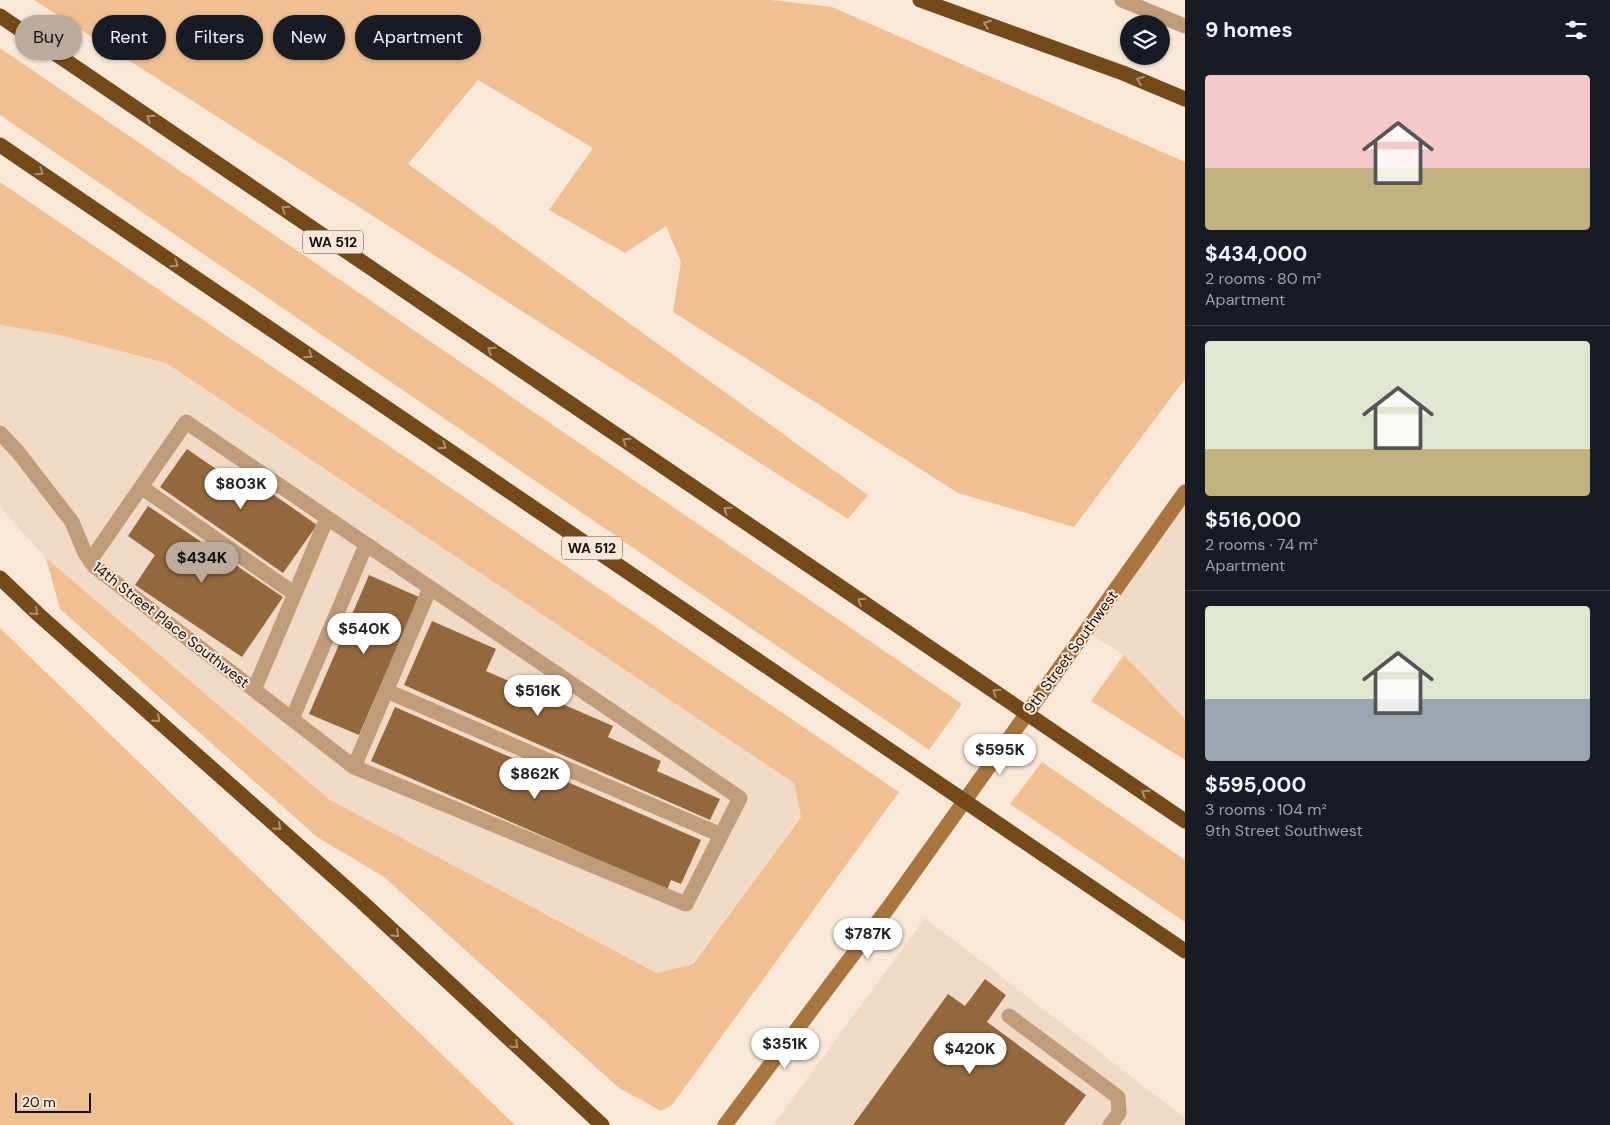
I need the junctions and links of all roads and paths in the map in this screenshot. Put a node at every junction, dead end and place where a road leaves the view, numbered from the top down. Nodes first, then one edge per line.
1 (920, 0) edge
2 (1122, 0) edge
3 (0, 16) edge
4 (1185, 26) edge
5 (1185, 99) edge
6 (0, 145) edge
7 (0, 433) edge
8 (141, 487) junction
9 (1185, 492) edge
10 (327, 518) junction
11 (366, 545) junction
12 (90, 561) junction
13 (0, 578) edge
14 (430, 588) junction
15 (295, 594) junction
16 (254, 690) junction
17 (387, 691) junction
18 (292, 719) junction
19 (354, 767) junction
20 (1185, 821) edge
21 (721, 835) junction
22 (1185, 951) edge
23 (1009, 1016) dead end
24 (602, 1125) edge
25 (725, 1125) edge
26 (1110, 1125) edge

5 -> 1 highway
2 - 4 lane
20 -> 3 highway, WA 512
6 -> 22 highway, WA 512
7 - 12 lane, 14th Street Place Southwest
8 - 10 lane
8 - 12 lane
8 - 15 lane
9 - 25 main road, 9th Street Southwest
10 - 11 lane
10 - 15 lane
11 - 14 lane
11 - 18 lane
12 - 16 lane, 14th Street Place Southwest
13 -> 24 highway
14 - 17 lane
14 - 21 lane
15 - 16 lane
16 - 18 lane, 14th Street Place Southwest
17 - 19 lane
17 - 21 lane
18 - 19 lane, 14th Street Place Southwest
19 - 21 lane, 14th Street Place Southwest
23 - 26 lane

